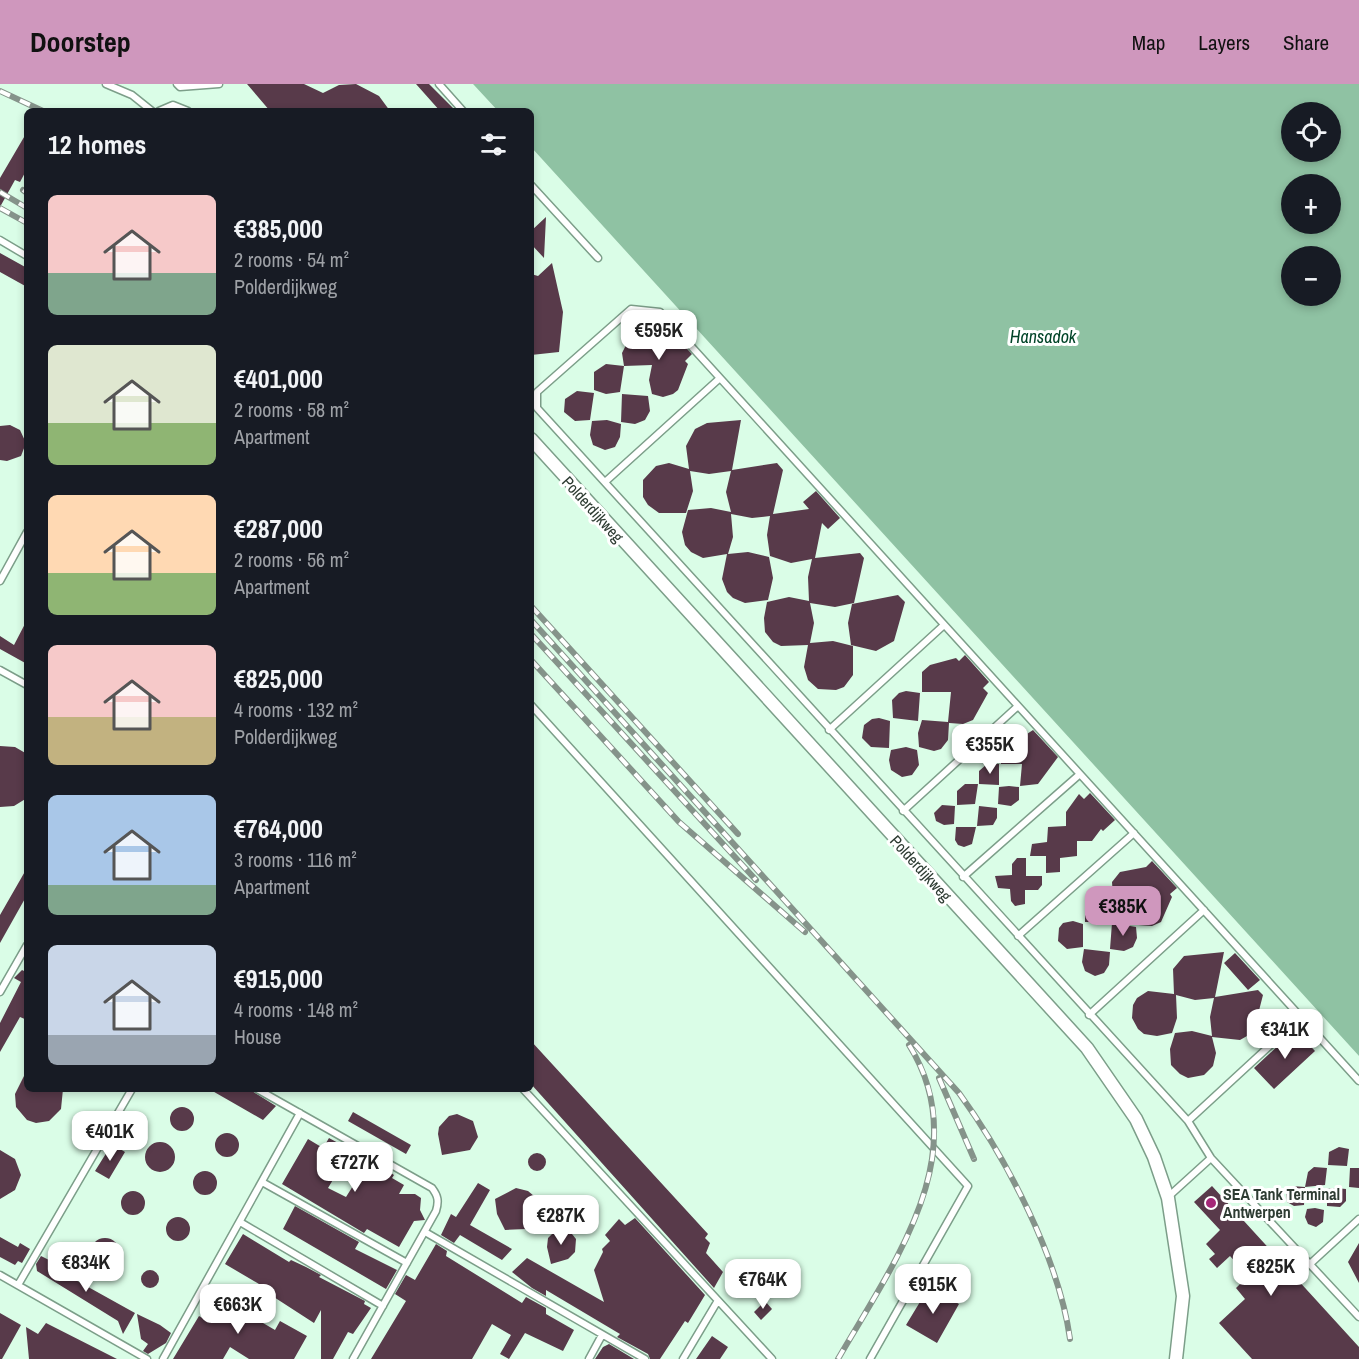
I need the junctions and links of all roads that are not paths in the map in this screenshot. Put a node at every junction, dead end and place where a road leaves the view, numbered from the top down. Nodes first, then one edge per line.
1 (106, 84) edge
2 (177, 84) edge
3 (219, 84) edge
4 (439, 84) edge
5 (148, 108) edge
6 (166, 108) edge
7 (180, 108) edge
8 (460, 108) edge
9 (534, 188) edge
10 (0, 240) edge
11 (24, 254) edge
12 (598, 258) dead end
13 (720, 378) junction
14 (534, 442) edge
15 (605, 482) junction
16 (24, 537) edge
17 (0, 581) edge
18 (944, 625) junction
19 (0, 670) edge
20 (24, 683) edge
21 (1018, 706) junction
22 (534, 708) edge
23 (829, 730) junction
24 (1080, 774) junction
25 (903, 811) junction
26 (1134, 833) junction
27 (963, 877) junction
28 (1204, 910) junction
29 (1018, 936) junction
30 (24, 956) edge
31 (0, 992) edge
32 (1089, 1015) junction
33 (1301, 1017) junction
34 (1359, 1081) edge
35 (130, 1092) edge
36 (262, 1092) edge
37 (526, 1092) edge
38 (300, 1113) junction
39 (1188, 1121) junction
40 (1211, 1158) junction
41 (262, 1182) junction
42 (1168, 1198) junction
43 (1359, 1219) edge
44 (240, 1222) junction
45 (424, 1232) junction
46 (407, 1263) junction
47 (1310, 1264) junction
48 (0, 1275) edge
49 (18, 1285) junction
50 (717, 1302) junction
51 (383, 1306) junction
52 (1359, 1317) edge
53 (602, 1335) junction
54 (147, 1359) edge
55 (163, 1359) edge
56 (353, 1359) edge
57 (589, 1359) edge
58 (645, 1359) edge
59 (683, 1359) edge
60 (771, 1359) edge
61 (870, 1359) edge
62 (1176, 1359) edge

1 - 5 lane
2 - 3 lane
4 - 8 lane
6 - 7 lane
9 - 12 lane
10 - 11 lane
13 - 15 lane
13 - 15 lane
13 - 18 lane
14 - 42 street, Polderdijkweg
15 - 23 lane
16 - 17 lane
18 - 21 lane
18 - 23 lane
19 - 20 lane
21 - 24 lane
21 - 25 lane
22 - 61 lane
23 - 25 lane
24 - 26 lane
24 - 27 lane
25 - 27 lane
26 - 28 lane
26 - 29 lane
27 - 29 lane
28 - 32 lane
28 - 33 lane
29 - 32 lane
30 - 31 lane
32 - 39 lane
33 - 34 lane
33 - 39 lane
35 - 49 lane
36 - 38 lane
37 - 50 lane
38 - 41 lane
38 - 45 lane
39 - 40 lane
40 - 42 lane
40 - 47 lane
41 - 44 lane
41 - 46 lane
42 - 62 street, Polderdijkweg
43 - 47 lane
44 - 51 lane
44 - 55 lane
45 - 46 lane
45 - 53 lane
46 - 51 lane
47 - 52 lane
48 - 49 lane
49 - 54 lane
50 - 59 lane
50 - 60 lane
51 - 56 lane
53 - 57 lane
53 - 58 lane

